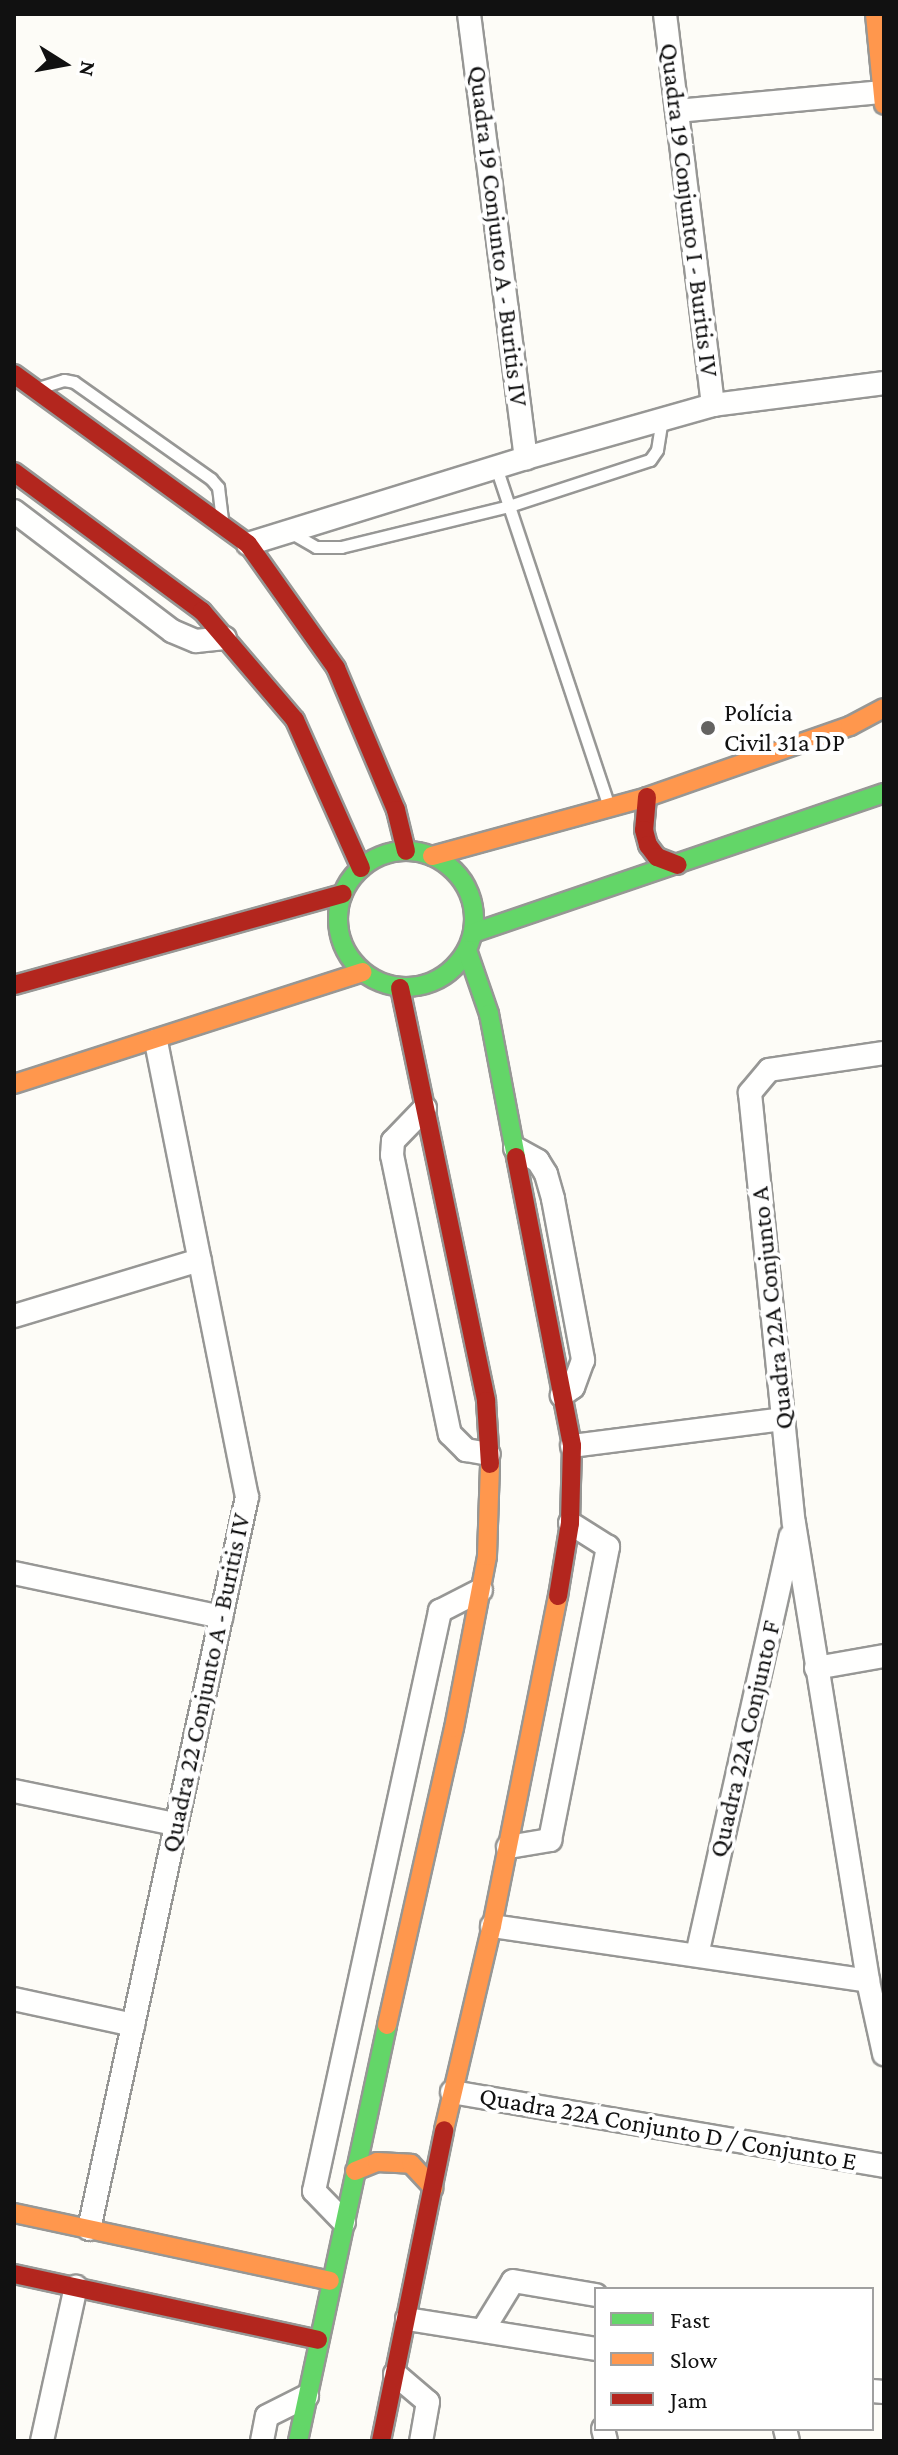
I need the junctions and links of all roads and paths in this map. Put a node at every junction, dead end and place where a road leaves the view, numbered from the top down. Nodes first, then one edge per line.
1 (469, 14) edge
2 (665, 14) edge
3 (875, 14) edge
4 (883, 98) edge
5 (677, 111) junction
6 (14, 374) edge
7 (884, 383) edge
8 (36, 389) junction
9 (713, 405) junction
10 (662, 420) junction
11 (526, 458) junction
12 (496, 467) junction
13 (14, 472) edge
14 (509, 506) junction
15 (14, 511) edge
16 (223, 526) junction
17 (289, 532) junction
18 (248, 544) junction
19 (225, 638) junction
20 (884, 708) edge
21 (884, 793) edge
22 (647, 797) junction
23 (609, 808) junction
24 (406, 851) junction
25 (432, 856) junction
26 (678, 865) junction
27 (361, 868) junction
28 (343, 894) junction
29 (470, 941) junction
30 (362, 972) junction
31 (14, 985) edge
32 (400, 988) junction
33 (156, 1041) junction
34 (884, 1053) edge
35 (14, 1084) edge
36 (425, 1108) junction
37 (515, 1148) joint
38 (200, 1260) junction
39 (14, 1316) edge
40 (562, 1395) joint
41 (783, 1419) junction
42 (572, 1446) junction
43 (489, 1454) junction
44 (570, 1523) junction
45 (794, 1523) junction
46 (14, 1573) edge
47 (481, 1590) junction
48 (221, 1617) junction
49 (884, 1656) edge
50 (816, 1668) junction
51 (14, 1791) edge
52 (175, 1824) junction
53 (508, 1847) junction
54 (492, 1926) junction
55 (697, 1955) junction
56 (868, 1981) junction
57 (14, 1999) edge
58 (133, 2025) junction
59 (884, 2054) edge
60 (452, 2092) junction
61 (884, 2166) edge
62 (355, 2171) junction
63 (433, 2188) junction
64 (14, 2213) edge
65 (344, 2222) junction
66 (89, 2229) junction
67 (14, 2274) edge
68 (330, 2281) junction
69 (76, 2287) junction
70 (594, 2295) edge
71 (407, 2319) junction
72 (483, 2330) junction
73 (318, 2340) junction
74 (594, 2349) edge
75 (395, 2374) junction
76 (307, 2396) junction
77 (42, 2441) edge
78 (262, 2441) edge
79 (298, 2441) edge
80 (381, 2441) edge
81 (421, 2441) edge

1 - 11 street, Quadra 19 Conjunto A - Buritis IV
2 - 5 street, Quadra 19 Conjunto I - Buritis IV
3 - 4 street
4 - 5 street
5 - 9 street, Quadra 19 Conjunto I - Buritis IV
6 - 8 street
7 - 9 street
8 - 16 street
8 - 16 lane
9 - 10 street
10 - 11 street
10 - 14 lane
11 - 12 street
12 - 14 lane
12 - 17 street
13 - 19 street
14 - 17 lane
14 - 23 lane
15 - 19 street
16 - 18 street
17 - 18 street
18 - 24 street
19 - 27 street
20 - 22 street
21 - 26 street
22 - 23 street
22 - 26 street
23 - 25 street
24 - 25 street
24 - 27 street
25 - 29 street
26 - 29 street
27 - 28 street
28 - 30 street
28 - 31 street
29 - 32 street
29 - 37 street
30 - 32 street
30 - 33 street
32 - 36 street
33 - 35 street
33 - 38 street, Quadra 22 Conjunto A - Buritis IV
34 - 41 street, Quadra 22A Conjunto A
36 - 43 street
36 - 43 street
37 - 40 street
38 - 39 street
38 - 48 street, Quadra 22 Conjunto A - Buritis IV
40 - 42 street
41 - 42 street
41 - 45 street, Quadra 22A Conjunto A
42 - 44 street
43 - 47 street
44 - 53 street
44 - 53 street
45 - 50 street, Quadra 22A Conjunto A
45 - 55 street, Quadra 22A Conjunto F
46 - 48 street
47 - 62 street
47 - 65 street
48 - 52 street, Quadra 22 Conjunto A - Buritis IV
49 - 50 street
50 - 56 street, Quadra 22A Conjunto A
51 - 52 street
52 - 58 street, Quadra 22 Conjunto A - Buritis IV
53 - 54 street
54 - 55 street
54 - 60 street
55 - 56 street
56 - 59 street, Quadra 22A Conjunto A
57 - 58 street
58 - 66 street, Quadra 22 Conjunto A - Buritis IV
60 - 61 street, Quadra 22A Conjunto D / Conjunto E
60 - 63 street
62 - 63 street
62 - 65 street
63 - 71 street
64 - 66 street
65 - 68 street
66 - 68 street
67 - 69 street
68 - 73 street
69 - 73 street
69 - 77 street
70 - 72 street
71 - 72 street
71 - 75 street
72 - 74 street
73 - 76 street
75 - 80 street
75 - 81 street
76 - 78 street
76 - 79 street

